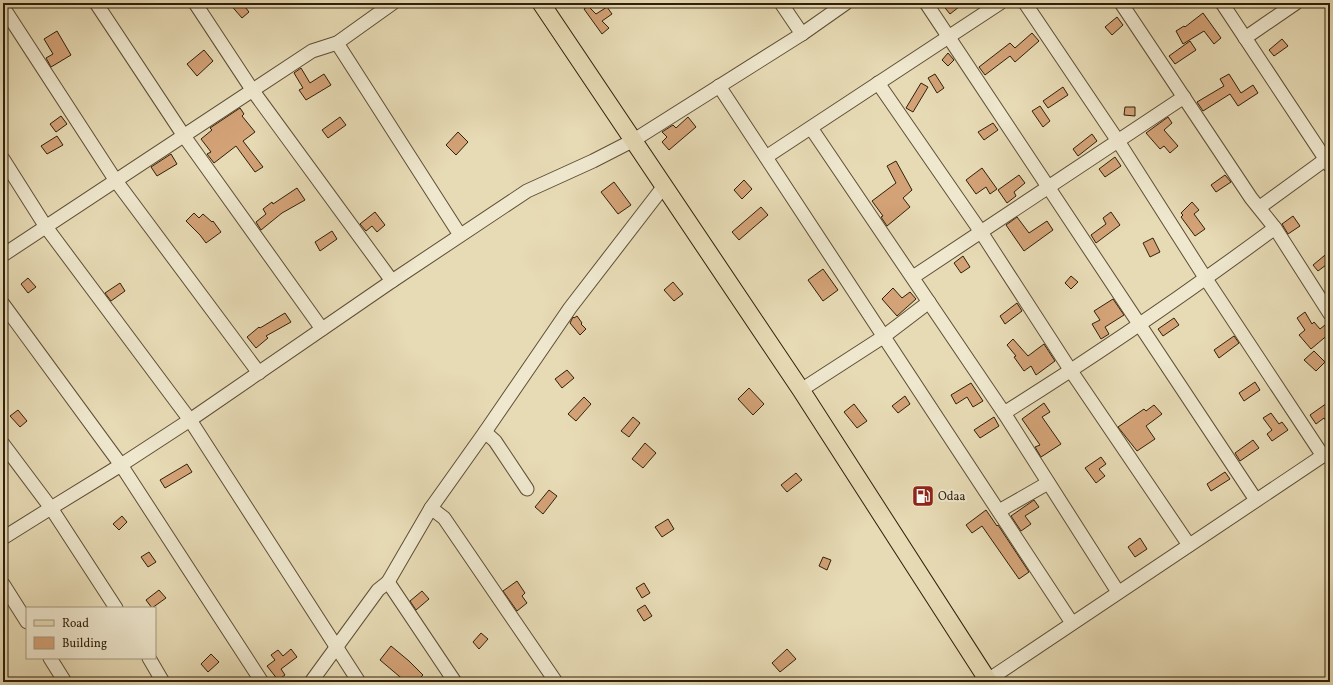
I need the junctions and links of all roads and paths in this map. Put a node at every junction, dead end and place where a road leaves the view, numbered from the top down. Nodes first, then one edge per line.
1 (96, 3) edge
2 (195, 3) edge
3 (393, 3) edge
4 (541, 3) edge
5 (781, 3) edge
6 (846, 3) edge
7 (926, 3) edge
8 (1000, 3) edge
9 (1025, 3) edge
10 (1121, 3) edge
11 (1222, 3) edge
12 (1296, 3) edge
13 (3, 7) edge
14 (802, 34) junction
15 (948, 36) junction
16 (1246, 38) junction
17 (337, 43) junction
18 (878, 83) junction
19 (719, 86) junction
20 (253, 91) junction
21 (1184, 97) junction
22 (811, 128) junction
23 (184, 136) junction
24 (634, 140) junction
25 (1118, 141) junction
26 (766, 157) junction
27 (3, 159) edge
28 (1328, 162) edge
29 (116, 181) junction
30 (664, 186) junction
31 (1048, 188) junction
32 (1260, 207) junction
33 (46, 227) junction
34 (1275, 228) junction
35 (981, 232) junction
36 (460, 235) junction
37 (3, 255) edge
38 (913, 277) junction
39 (1206, 279) junction
40 (392, 281) junction
41 (929, 302) junction
42 (3, 304) edge
43 (1330, 314) edge
44 (1140, 324) junction
45 (322, 329) junction
46 (883, 337) junction
47 (1072, 371) junction
48 (258, 373) junction
49 (801, 390) junction
50 (1004, 413) junction
51 (190, 420) junction
52 (485, 432) junction
53 (3, 444) edge
54 (1327, 453) edge
55 (121, 465) junction
56 (1048, 483) junction
57 (527, 489) dead end
58 (1256, 500) junction
59 (50, 508) junction
60 (431, 508) junction
61 (999, 511) junction
62 (3, 538) edge
63 (1189, 545) junction
64 (388, 582) junction
65 (3, 584) edge
66 (1118, 592) junction
67 (115, 607) edge
68 (26, 620) edge
69 (1072, 623) junction
70 (336, 648) junction
71 (51, 659) edge
72 (150, 659) edge
73 (988, 681) edge
74 (65, 682) edge
75 (163, 682) edge
76 (262, 682) edge
77 (311, 682) edge
78 (359, 682) edge
79 (455, 682) edge
80 (556, 682) edge

1 - 23 street
2 - 20 street
3 - 17 street
4 - 24 main road
5 - 14 street
6 - 14 street
7 - 15 street
8 - 15 street
9 - 25 street
10 - 21 street
11 - 16 street
12 - 16 street
13 - 29 street
14 - 19 street
15 - 18 street
15 - 31 street
16 - 28 street
17 - 20 street
17 - 36 street
18 - 22 street
18 - 35 street
19 - 24 street
19 - 26 street
20 - 23 street
20 - 40 street
21 - 25 street
21 - 32 street
22 - 26 street
22 - 38 street
23 - 29 street
23 - 45 street
24 - 30 main road
24 - 36 street
25 - 31 street
25 - 39 street
26 - 46 street
27 - 33 street
28 - 32 street
29 - 33 street
29 - 48 street
30 - 49 main road
30 - 52 street
31 - 35 street
31 - 44 street
32 - 34 street
33 - 37 street
33 - 51 street
34 - 39 street
34 - 43 street
35 - 38 street
35 - 47 street
36 - 40 street
38 - 41 street
39 - 44 street
39 - 54 street
40 - 45 street
41 - 46 street
41 - 50 street
42 - 55 street
44 - 47 street
44 - 58 street
45 - 48 street
46 - 49 street
46 - 61 street
47 - 50 street
47 - 63 street
48 - 51 street
49 - 73 main road
50 - 56 street
51 - 55 street
51 - 70 street
52 - 57 street
52 - 60 street
53 - 59 street
54 - 58 street
55 - 59 street
55 - 76 street
56 - 61 street
56 - 66 street
58 - 63 street
59 - 62 street
59 - 67 street
60 - 64 street
60 - 80 street
61 - 69 street
63 - 66 street
64 - 70 street
64 - 79 street
65 - 68 street
66 - 69 street
69 - 73 street
70 - 77 street
70 - 78 street
71 - 74 street
72 - 75 street

